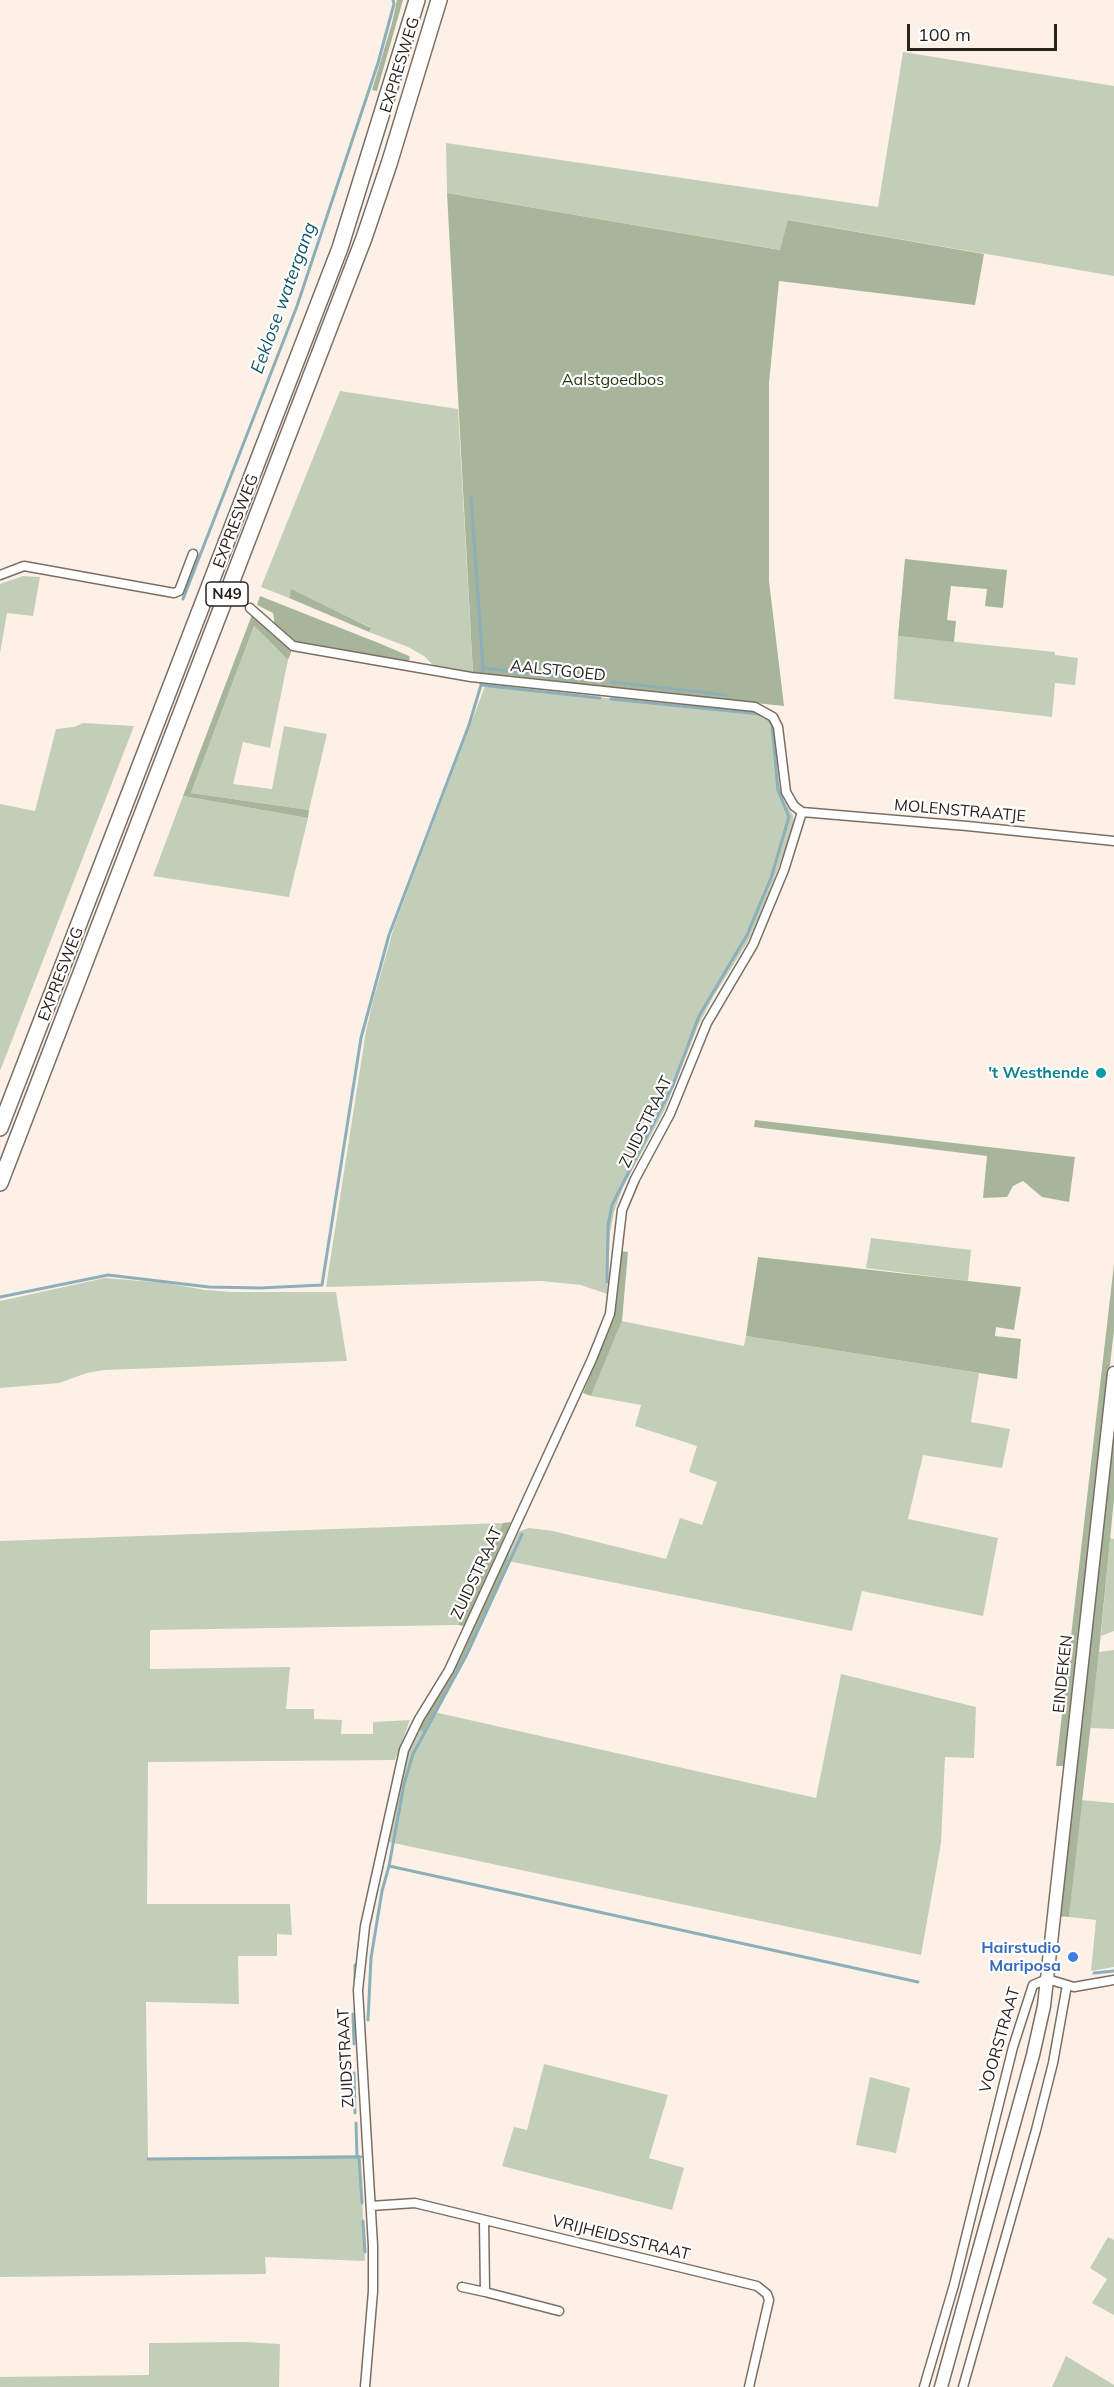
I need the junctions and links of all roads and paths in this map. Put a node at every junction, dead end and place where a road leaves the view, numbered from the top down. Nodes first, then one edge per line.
1 (417, 0) edge
2 (439, 0) edge
3 (193, 554) dead end
4 (0, 574) edge
5 (250, 608) dead end
6 (802, 812) junction
7 (1114, 841) edge
8 (0, 1128) edge
9 (0, 1183) edge
10 (1114, 1373) edge
11 (1047, 1979) junction
12 (1114, 1980) edge
13 (1067, 1985) junction
14 (371, 2206) junction
15 (484, 2220) junction
16 (462, 2287) dead end
17 (485, 2292) junction
18 (559, 2311) dead end
19 (365, 2387) edge
20 (749, 2387) edge
21 (924, 2387) edge
22 (941, 2387) edge
23 (963, 2387) edge

1 - 8 highway, EXPRESWEG / N49
2 - 9 highway, EXPRESWEG / N49
3 - 4 street
5 - 6 street, AALSTGOED
6 - 7 street, MOLENSTRAATJE
6 - 14 street, ZUIDSTRAAT
10 - 11 street, EINDEKEN
11 - 13 street
11 - 21 street, VOORSTRAAT
11 - 22 street, VOORSTRAAT
12 - 13 street
13 - 23 street
14 - 15 street, VRIJHEIDSSTRAAT
14 - 19 street, ZUIDSTRAAT
15 - 17 street
15 - 20 street, VRIJHEIDSSTRAAT
16 - 17 street
17 - 18 street

